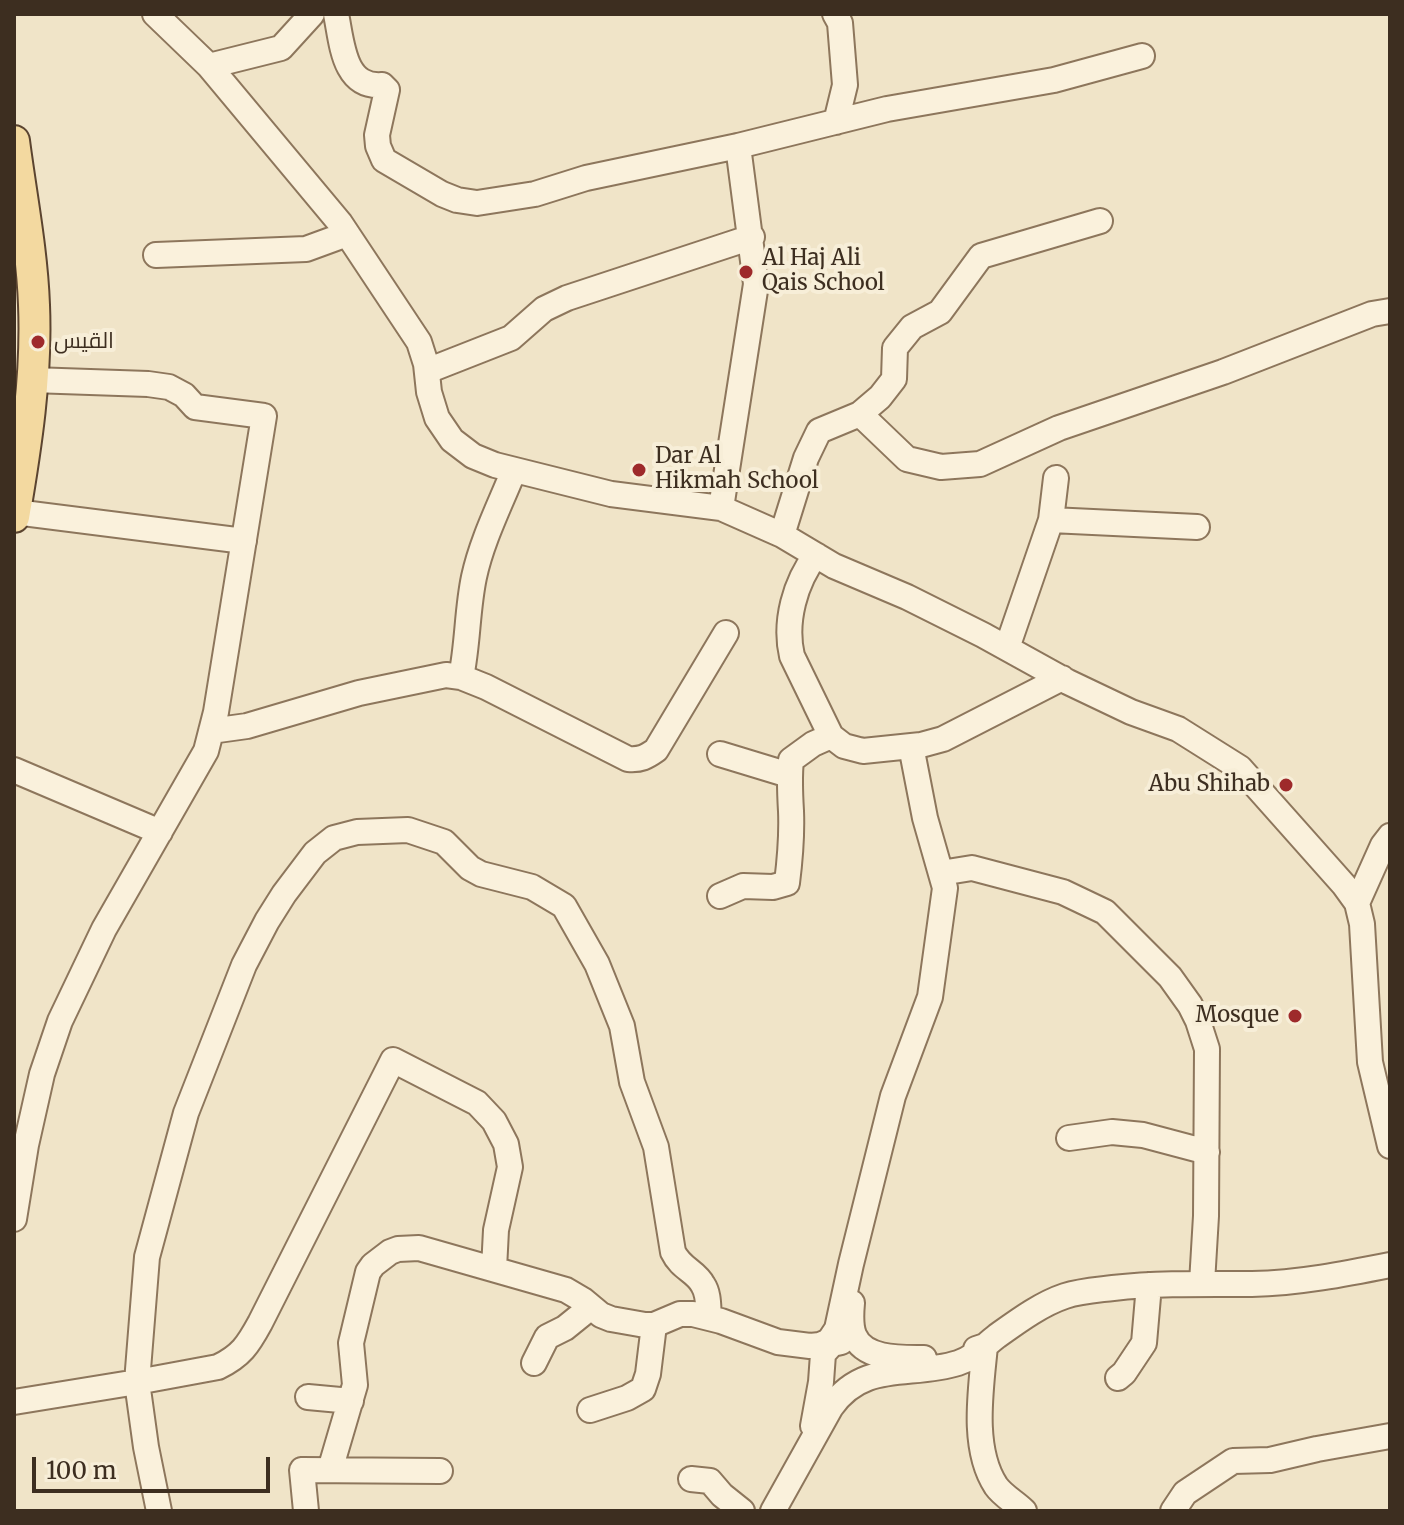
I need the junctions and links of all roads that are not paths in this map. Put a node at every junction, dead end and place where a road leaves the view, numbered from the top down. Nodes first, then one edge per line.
1 (155, 14) edge
2 (312, 14) edge
3 (336, 14) edge
4 (835, 14) edge
5 (178, 24) edge
6 (1142, 56) dead end
7 (209, 66) junction
8 (836, 122) junction
9 (14, 141) edge
10 (738, 146) junction
11 (1100, 221) dead end
12 (347, 234) junction
13 (752, 237) junction
14 (156, 255) dead end
15 (14, 294) edge
16 (1390, 311) edge
17 (427, 371) junction
18 (32, 380) junction
19 (14, 408) edge
20 (860, 414) junction
21 (514, 470) junction
22 (1056, 478) dead end
23 (721, 508) junction
24 (14, 515) edge
25 (1051, 520) junction
26 (1197, 527) dead end
27 (782, 535) junction
28 (244, 541) junction
29 (816, 555) junction
30 (726, 633) dead end
31 (1007, 648) junction
32 (461, 677) junction
33 (1062, 678) junction
34 (211, 731) junction
35 (831, 736) junction
36 (911, 746) junction
37 (720, 754) dead end
38 (14, 770) edge
39 (789, 775) junction
40 (160, 832) junction
41 (1390, 836) edge
42 (941, 873) junction
43 (720, 896) dead end
44 (1357, 903) junction
45 (1069, 1138) dead end
46 (20, 1143) edge
47 (1390, 1146) edge
48 (1207, 1152) junction
49 (14, 1219) edge
50 (856, 1242) junction
51 (1390, 1265) edge
52 (494, 1269) junction
53 (1202, 1283) junction
54 (1149, 1285) junction
55 (591, 1307) junction
56 (709, 1317) junction
57 (654, 1325) junction
58 (769, 1339) junction
59 (985, 1346) junction
60 (534, 1363) dead end
61 (1118, 1378) dead end
62 (137, 1382) junction
63 (831, 1388) junction
64 (308, 1397) dead end
65 (351, 1401) junction
66 (14, 1402) edge
67 (590, 1410) dead end
68 (1390, 1436) edge
69 (330, 1470) junction
70 (440, 1471) dead end
71 (691, 1479) dead end
72 (159, 1511) edge
73 (306, 1511) edge
74 (742, 1511) edge
75 (773, 1511) edge
76 (1024, 1511) edge
77 (1173, 1511) edge

1 - 5 street
2 - 7 street
3 - 10 street
4 - 8 street
5 - 7 street
6 - 8 street
7 - 12 street
8 - 10 street
9 - 18 main road
10 - 13 street
11 - 20 street
12 - 14 street
12 - 17 street
13 - 17 street
13 - 23 street
15 - 19 main road
16 - 20 street
17 - 21 street
18 - 24 main road
18 - 28 street
20 - 27 street
21 - 23 street
21 - 32 street
22 - 25 street
23 - 27 street
24 - 28 street
25 - 26 street
25 - 31 street
27 - 29 street
28 - 34 street
29 - 31 street
29 - 35 street
30 - 32 street
31 - 33 street
32 - 34 street
33 - 36 street
33 - 44 street
34 - 40 street
35 - 36 street
35 - 39 street
36 - 42 street
37 - 39 street
38 - 40 street
39 - 43 street
40 - 46 street
41 - 44 street
42 - 48 street
42 - 50 street
44 - 47 street
45 - 48 street
46 - 49 street
48 - 53 street
50 - 58 street
50 - 59 street
51 - 53 street
52 - 55 street
52 - 62 street
52 - 65 street
53 - 54 street
54 - 59 street
54 - 61 street
55 - 57 street
55 - 60 street
56 - 57 street
56 - 58 street
56 - 62 street
57 - 67 street
58 - 63 street
59 - 63 street
59 - 76 street
62 - 66 street
62 - 72 street
63 - 75 street
64 - 65 street
65 - 69 street
68 - 77 street
69 - 70 street
69 - 73 street
71 - 74 street

